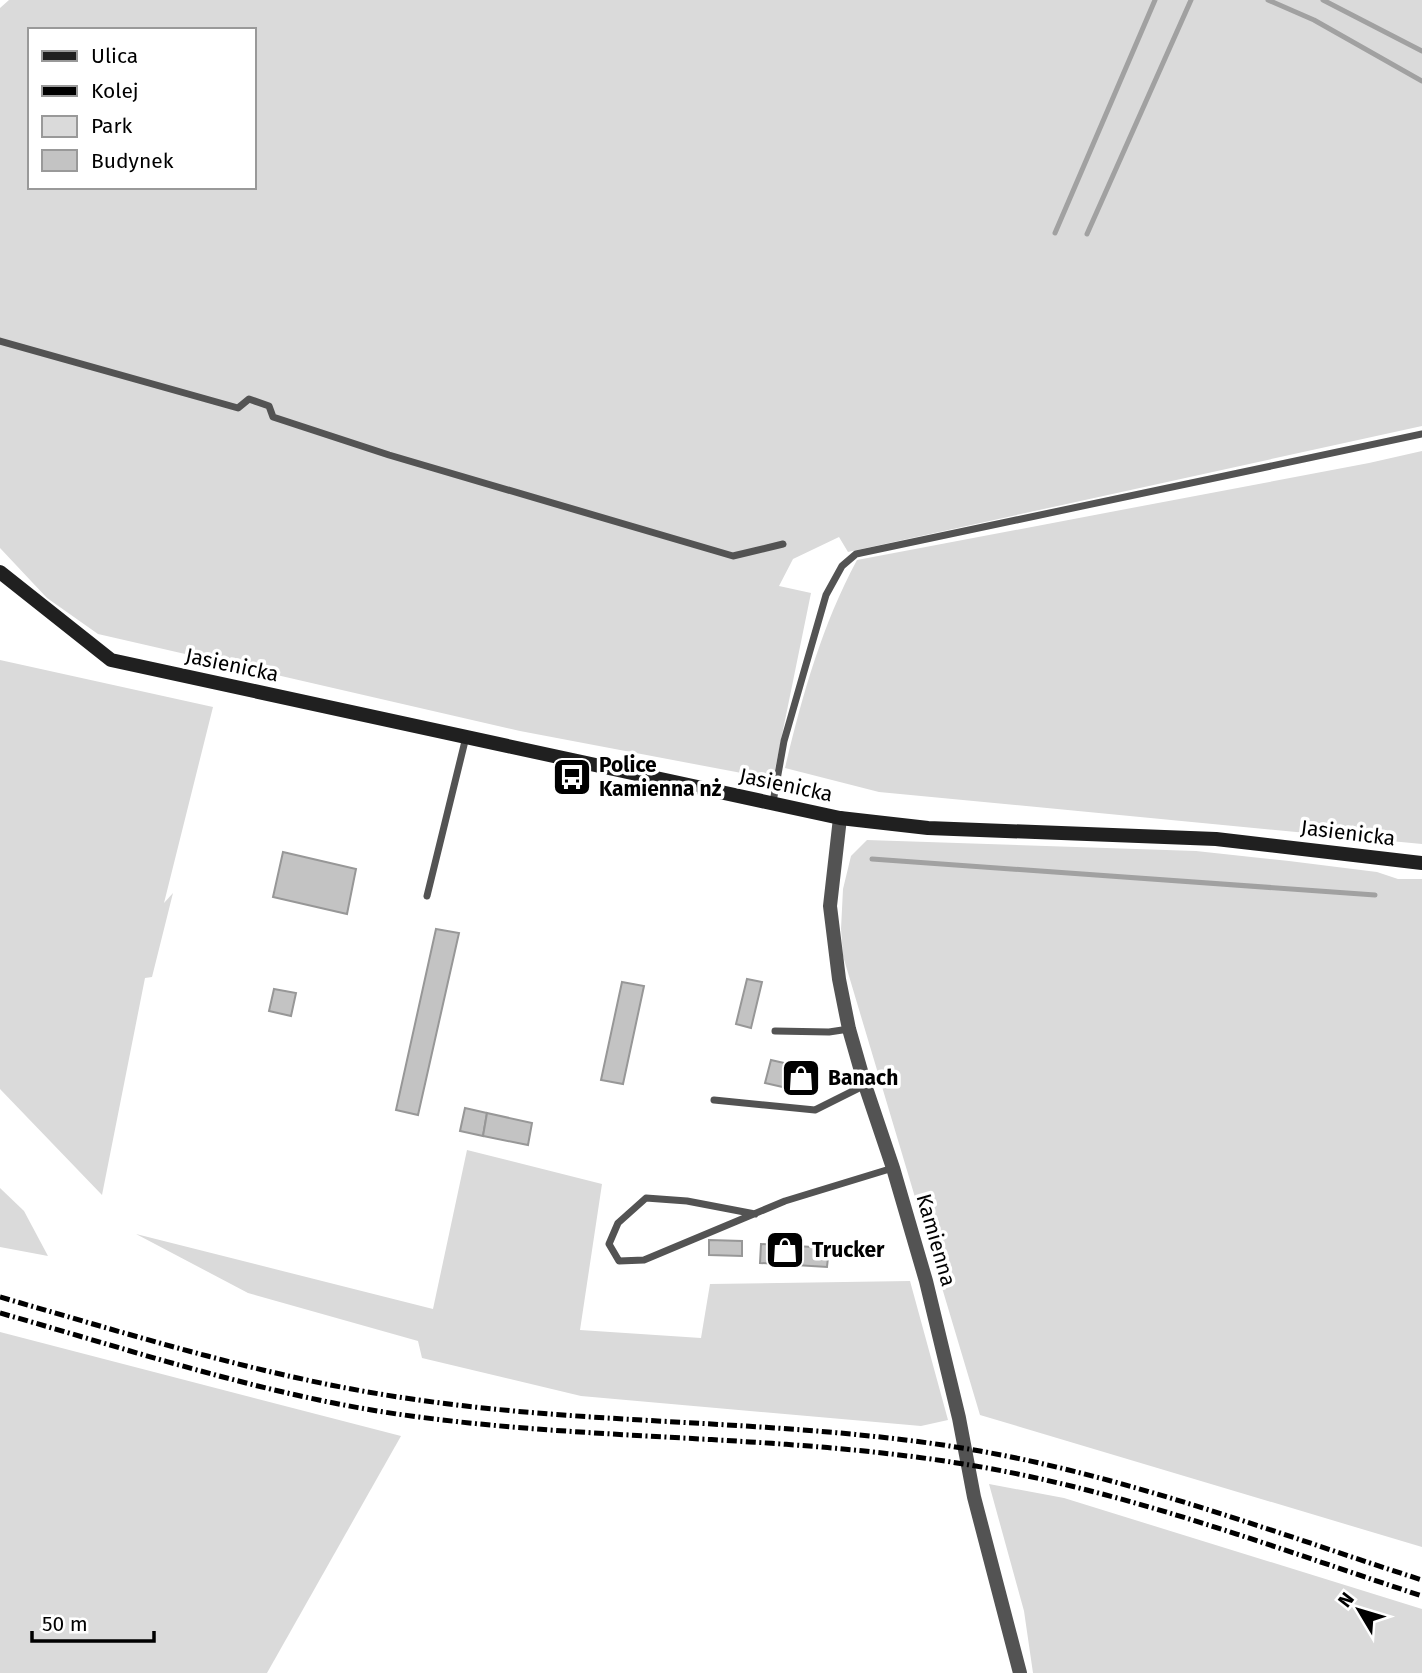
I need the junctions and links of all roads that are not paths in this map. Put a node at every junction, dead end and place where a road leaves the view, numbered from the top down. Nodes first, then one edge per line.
1 (0, 341) edge
2 (1422, 434) edge
3 (783, 544) dead end
4 (0, 572) edge
5 (466, 736) junction
6 (773, 802) junction
7 (840, 818) junction
8 (1422, 863) edge
9 (428, 896) dead end
10 (849, 1029) junction
11 (775, 1031) dead end
12 (865, 1085) junction
13 (714, 1100) dead end
14 (894, 1168) junction
15 (755, 1214) junction
16 (1020, 1673) edge

1 - 3 lane
2 - 6 lane
4 - 5 main road, Jasienicka
5 - 6 main road, Jasienicka
5 - 9 lane
6 - 7 main road, Jasienicka
7 - 8 main road, Jasienicka
7 - 10 street, Kamienna
10 - 11 lane
10 - 12 street, Kamienna
12 - 13 lane
12 - 14 street, Kamienna
14 - 15 lane
14 - 16 street, Kamienna
15 - 15 lane

